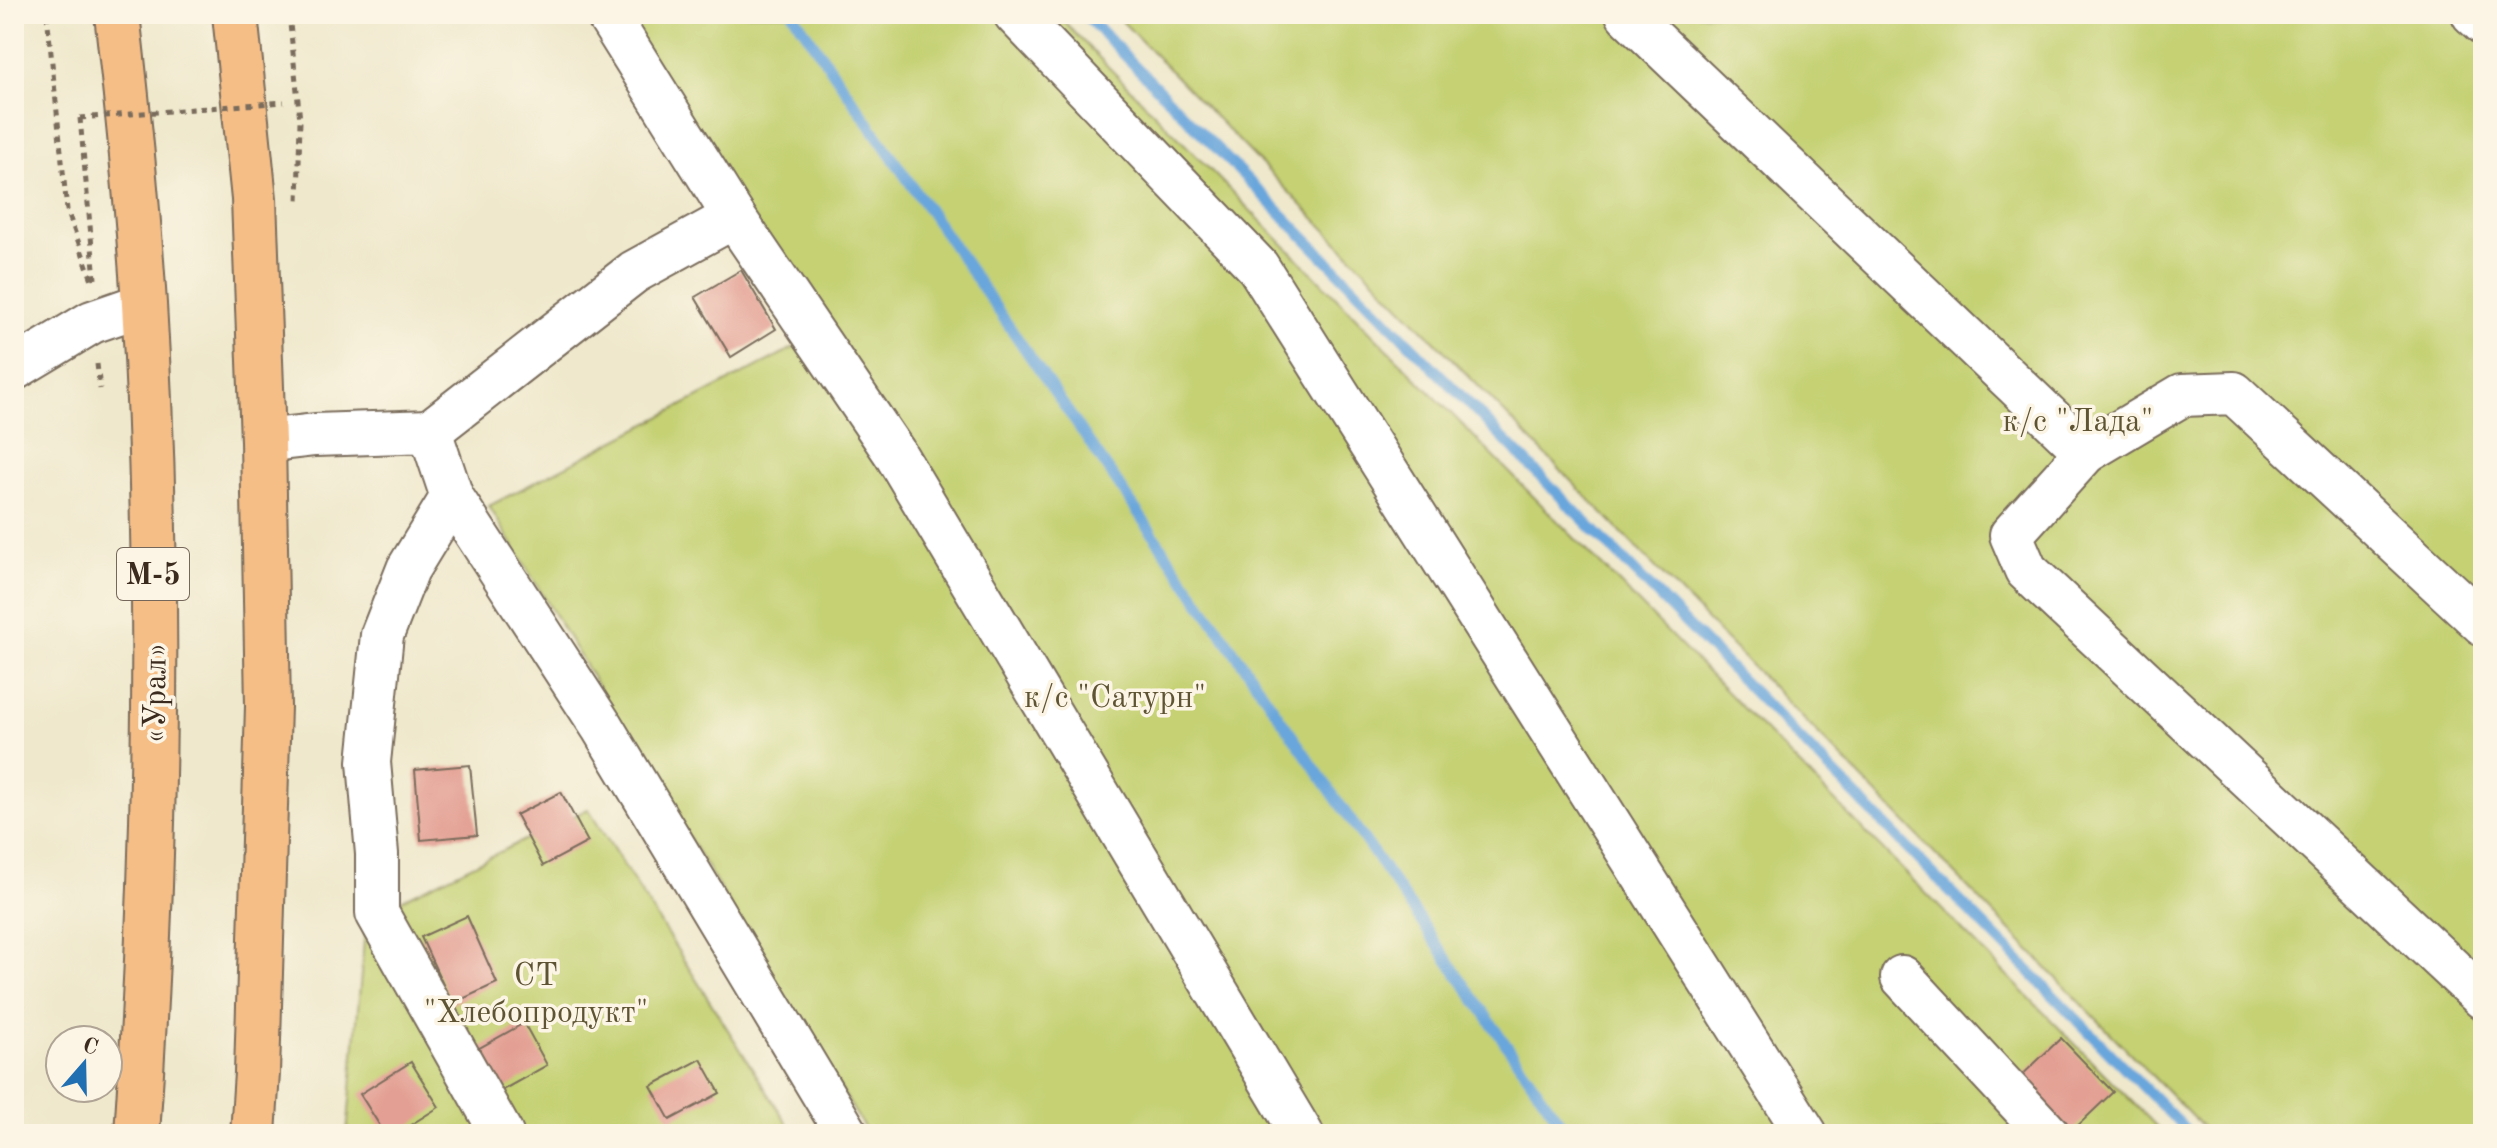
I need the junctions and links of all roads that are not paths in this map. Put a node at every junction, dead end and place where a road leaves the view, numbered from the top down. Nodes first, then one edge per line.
1 (117, 14) edge
2 (235, 14) edge
3 (607, 14) edge
4 (1015, 14) edge
5 (1627, 14) edge
6 (2473, 14) edge
7 (2483, 23) edge
8 (734, 217) junction
9 (144, 304) junction
10 (14, 369) edge
11 (430, 431) junction
12 (263, 441) junction
13 (2086, 452) junction
14 (452, 497) junction
15 (2483, 624) edge
16 (1902, 977) dead end
17 (2483, 998) edge
18 (137, 1134) edge
19 (253, 1134) edge
20 (502, 1134) edge
21 (847, 1134) edge
22 (1302, 1134) edge
23 (1806, 1134) edge
24 (2048, 1134) edge

1 - 9 highway, «Урал» / М-5
2 - 12 highway
3 - 8 lane
4 - 23 lane
5 - 13 lane
6 - 7 lane
8 - 11 lane
8 - 22 lane
9 - 10 lane
9 - 18 highway, «Урал» / М-5
11 - 12 lane
11 - 14 lane
12 - 19 highway
13 - 15 lane
13 - 17 lane
14 - 20 lane
14 - 21 lane
16 - 24 lane

